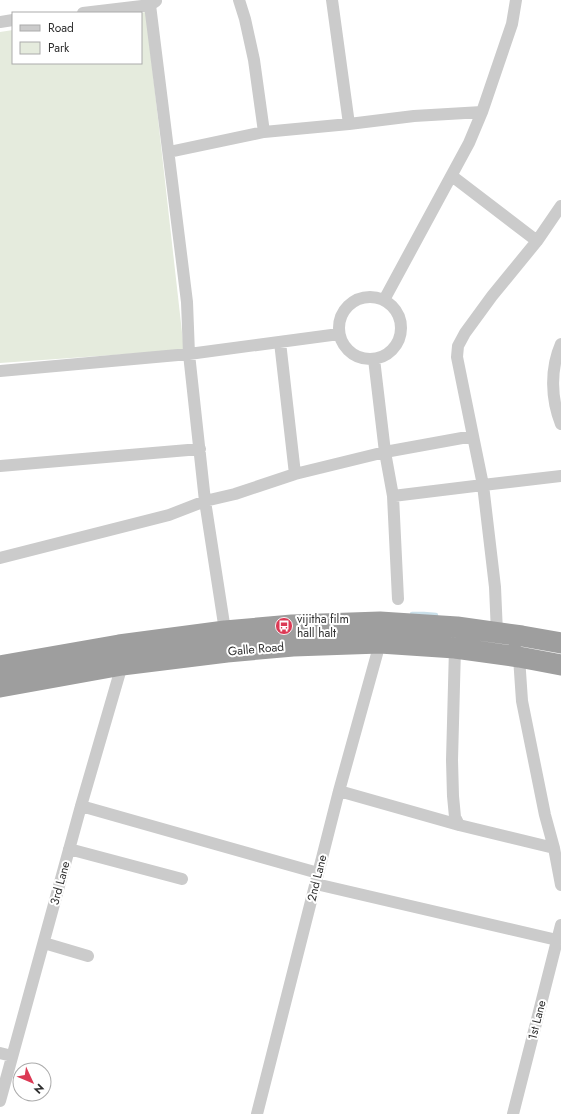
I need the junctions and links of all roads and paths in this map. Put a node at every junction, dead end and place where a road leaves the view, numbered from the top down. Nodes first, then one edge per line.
1 (239, 0) edge
2 (332, 0) edge
3 (516, 0) edge
4 (153, 2) edge
5 (89, 12) edge
6 (12, 20) edge
7 (0, 22) edge
8 (482, 112) junction
9 (349, 124) junction
10 (264, 132) junction
11 (169, 152) junction
12 (452, 176) junction
13 (561, 206) edge
14 (537, 241) junction
15 (384, 300) junction
16 (340, 334) junction
17 (280, 342) junction
18 (561, 344) edge
19 (189, 354) junction
20 (374, 359) junction
21 (0, 371) edge
22 (561, 424) edge
23 (473, 436) junction
24 (200, 449) junction
25 (385, 452) junction
26 (0, 466) edge
27 (295, 474) junction
28 (561, 476) edge
29 (483, 485) junction
30 (393, 496) junction
31 (205, 501) junction
32 (0, 558) edge
33 (398, 599) dead end
34 (225, 631) junction
35 (497, 633) junction
36 (380, 643) junction
37 (561, 643) edge
38 (455, 648) junction
39 (228, 652) junction
40 (519, 657) junction
41 (122, 665) junction
42 (561, 665) edge
43 (0, 666) edge
44 (0, 687) edge
45 (339, 791) junction
46 (81, 806) junction
47 (459, 825) junction
48 (554, 848) junction
49 (69, 849) junction
50 (317, 878) junction
51 (182, 879) dead end
52 (561, 885) edge
53 (561, 925) edge
54 (557, 940) junction
55 (44, 943) junction
56 (88, 956) dead end
57 (6, 1055) edge
58 (0, 1100) edge
59 (257, 1114) edge
60 (513, 1114) edge

1 - 10 street
2 - 9 street
3 - 8 street
4 - 5 street
4 - 11 street
6 - 7 street
8 - 9 street
8 - 12 street
9 - 10 street
10 - 11 street
11 - 19 street
12 - 14 street
12 - 15 street
13 - 14 street
14 - 23 street
15 - 16 street
15 - 20 street
16 - 17 street
16 - 20 street
17 - 19 street
17 - 27 street
18 - 22 street
19 - 21 street
19 - 24 street
20 - 25 street
23 - 25 street
23 - 29 street
24 - 26 street
24 - 31 street
25 - 27 street
25 - 30 street
27 - 31 street
28 - 29 street
29 - 30 street
29 - 35 street
30 - 33 street
31 - 32 street
31 - 34 street
34 - 35 highway, Galle Road
34 - 39 street
34 - 43 highway, Galle Road
35 - 37 highway, Galle Road
36 - 38 highway, Galle Road
36 - 39 highway, Galle Road
36 - 45 street, 2nd Lane
38 - 40 highway, Galle Road
38 - 47 street
39 - 41 highway, Galle Road
40 - 42 highway, Galle Road
40 - 48 street
41 - 44 highway, Galle Road
41 - 46 street, 3rd Lane
45 - 47 street
45 - 50 street, 2nd Lane
46 - 49 street, 3rd Lane
46 - 50 street
47 - 48 street
48 - 52 street
49 - 51 street
49 - 55 street, 3rd Lane
50 - 54 street
50 - 59 street, 2nd Lane
53 - 54 street, 1st Lane
54 - 60 street, 1st Lane
55 - 56 street
55 - 57 street, 3rd Lane
57 - 58 street, 3rd Lane

